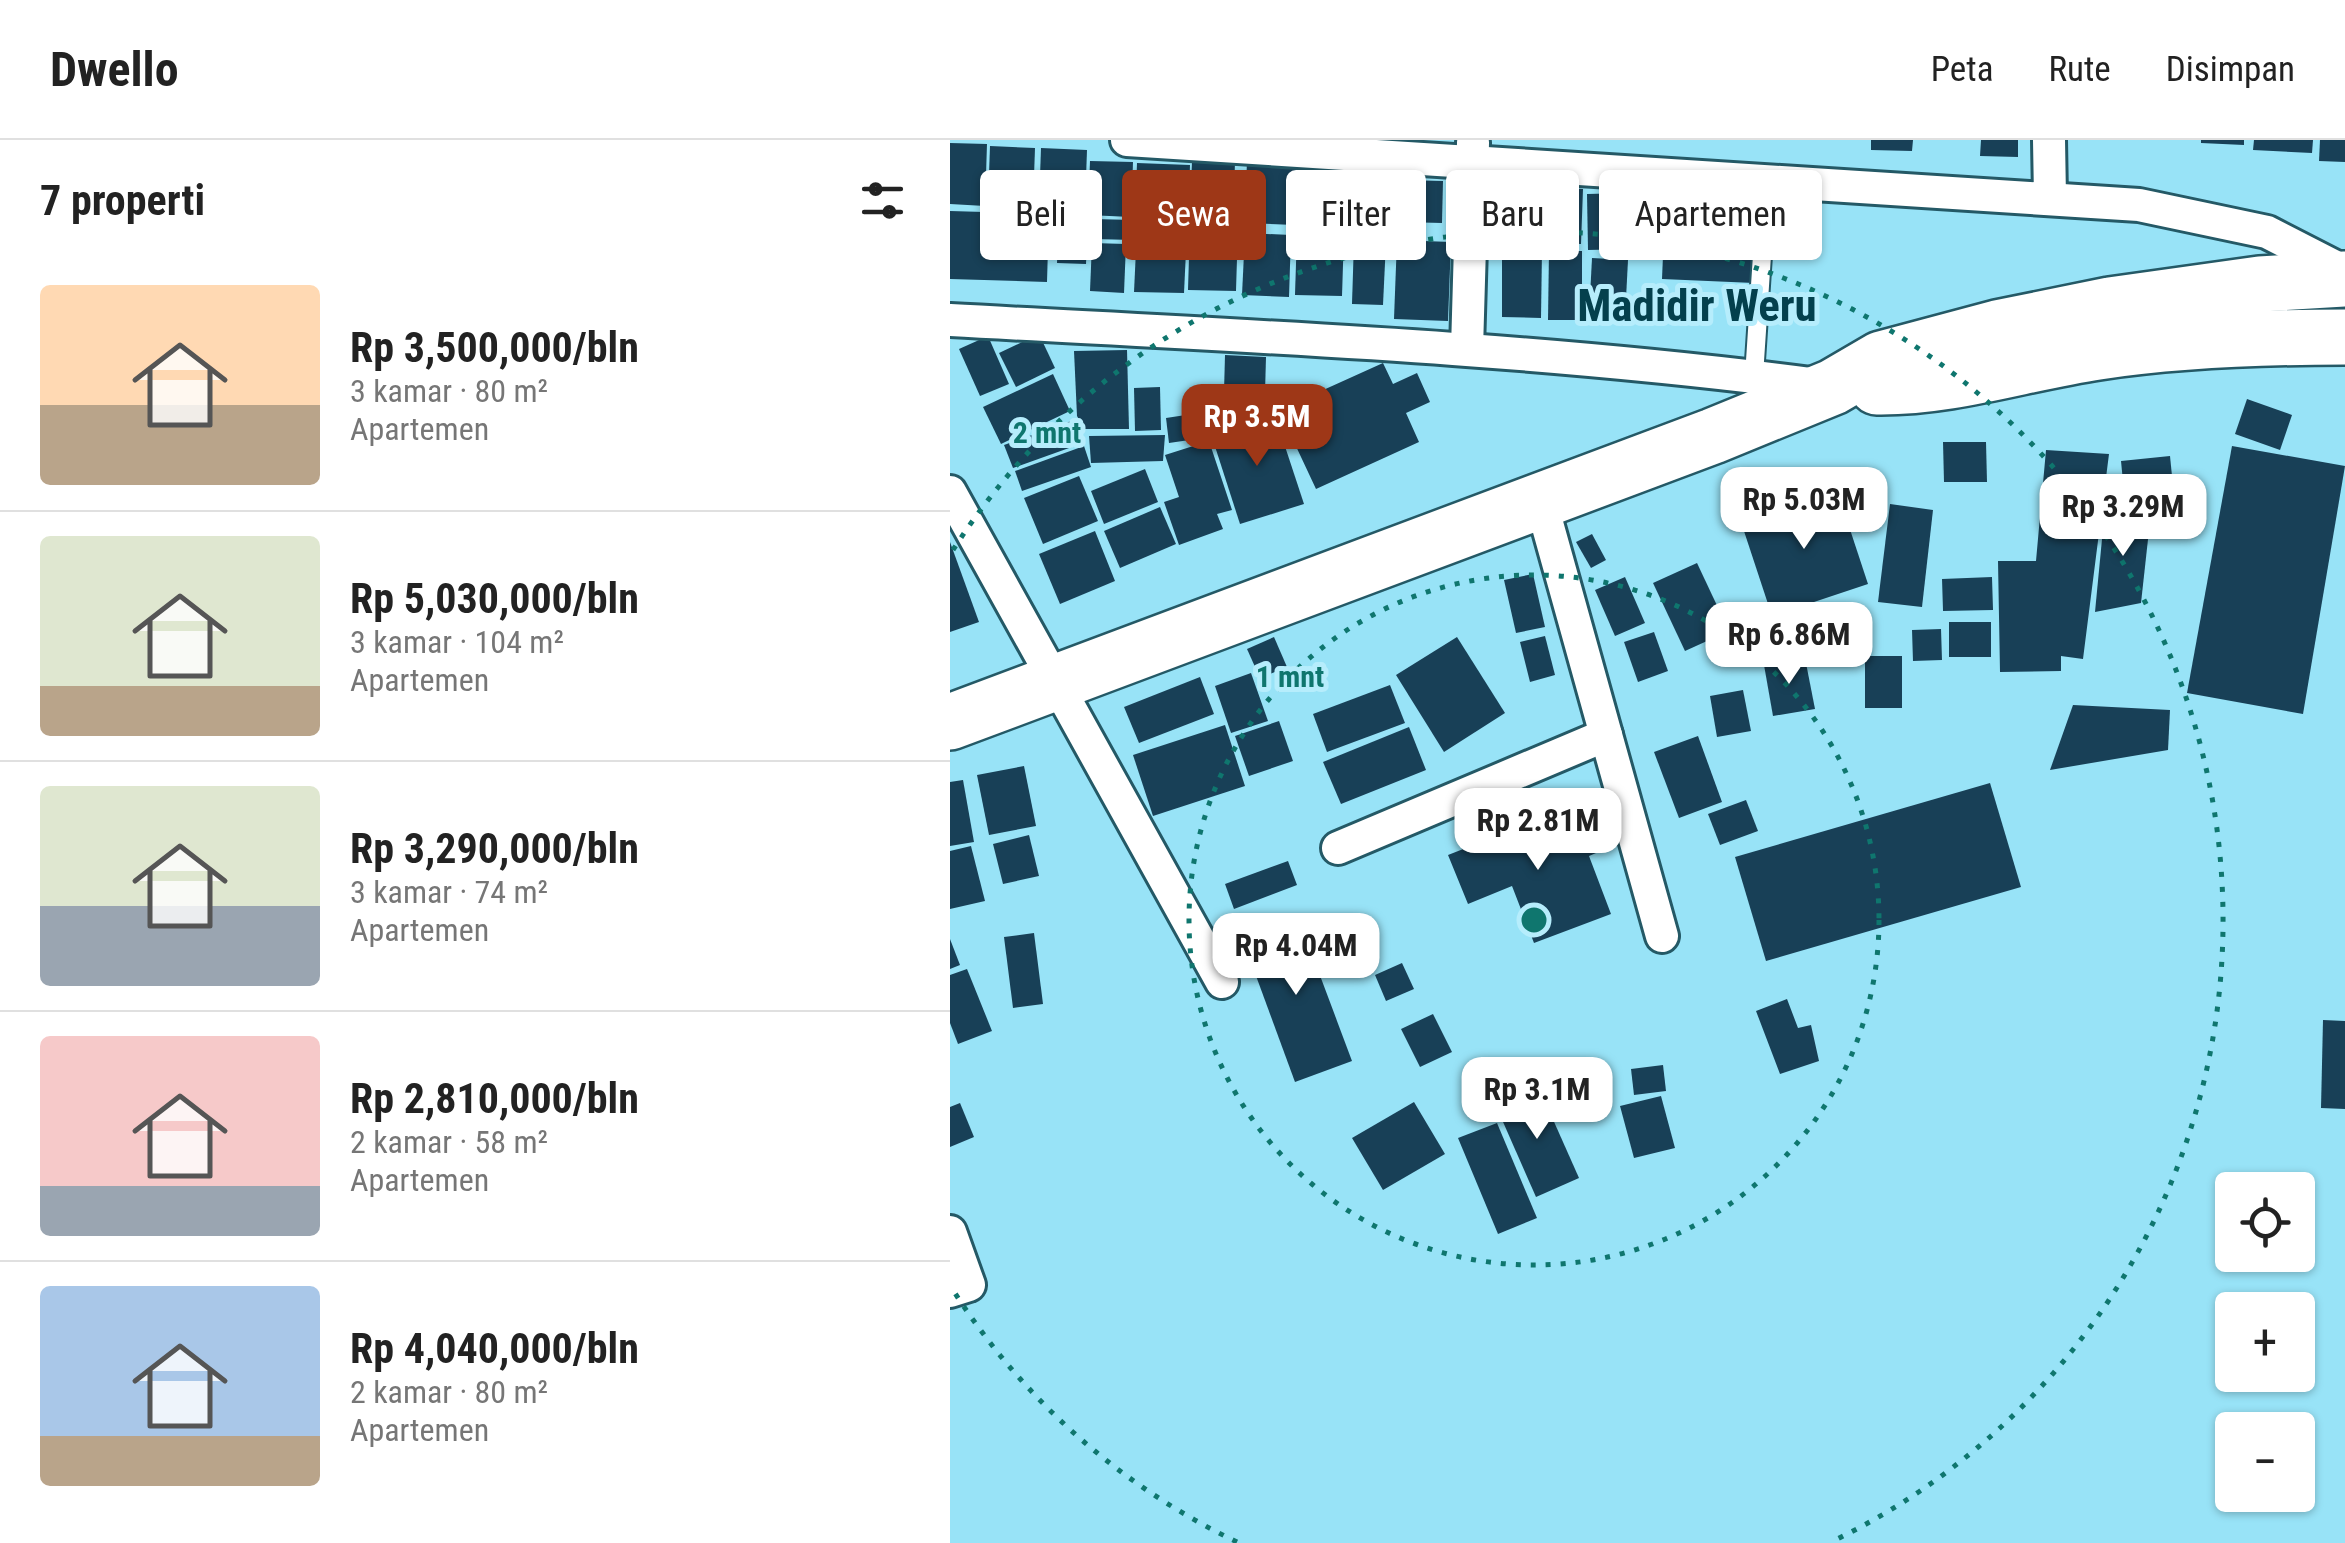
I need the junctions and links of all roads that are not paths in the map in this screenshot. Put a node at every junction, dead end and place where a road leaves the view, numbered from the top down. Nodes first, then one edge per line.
1 (1128, 140) edge
2 (2049, 140) edge
3 (1473, 150) edge
4 (1669, 170) edge
5 (1822, 183) edge
6 (2050, 197) junction
7 (1762, 260) edge
8 (2345, 275) edge
9 (950, 320) edge
10 (2345, 337) edge
11 (1467, 349) junction
12 (1754, 376) junction
13 (1833, 387) junction
14 (950, 492) edge
15 (1540, 498) junction
16 (1057, 684) junction
17 (950, 722) edge
18 (1606, 735) junction
19 (1338, 848) dead end
20 (1662, 936) dead end
21 (1222, 982) dead end
22 (950, 1232) edge
23 (950, 1292) edge

1 - 3 street
2 - 6 street
3 - 4 street
3 - 11 street
5 - 6 street
6 - 8 street
7 - 12 lane
8 - 13 highway
9 - 11 street
10 - 13 highway
11 - 12 street
12 - 13 street
13 - 15 highway
14 - 16 street
15 - 16 highway
15 - 18 street
16 - 17 highway
16 - 21 street
18 - 19 street
18 - 20 street
22 - 23 street

